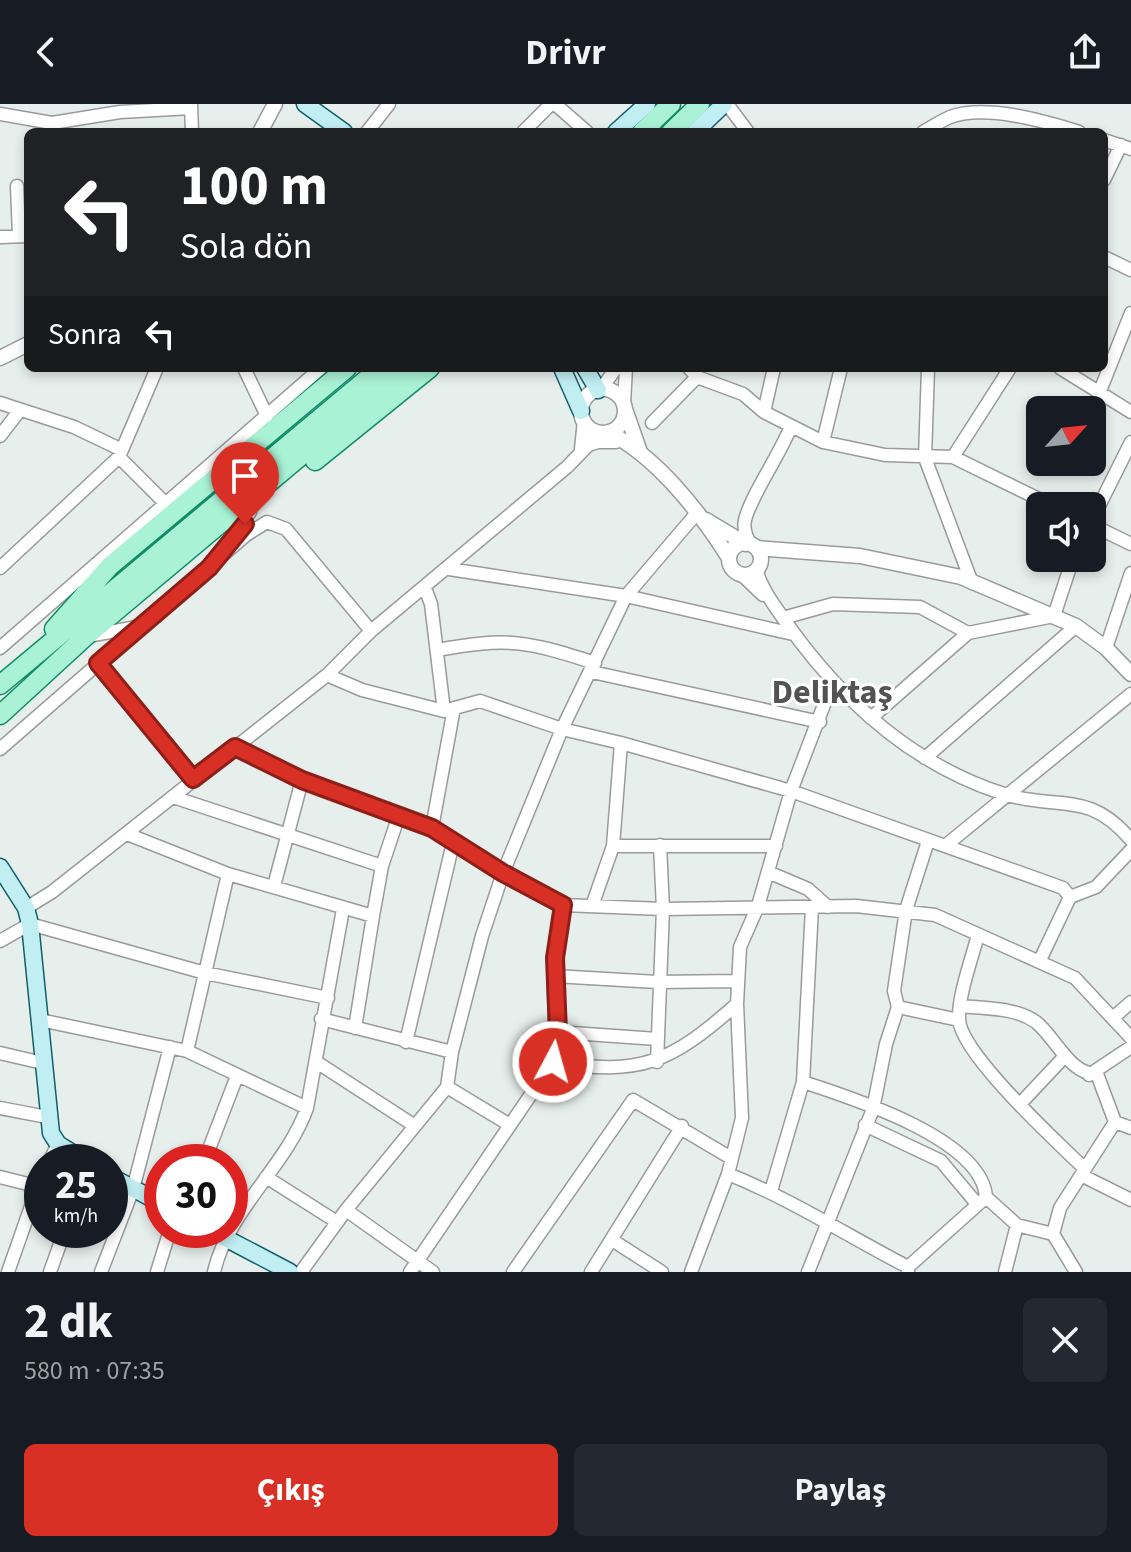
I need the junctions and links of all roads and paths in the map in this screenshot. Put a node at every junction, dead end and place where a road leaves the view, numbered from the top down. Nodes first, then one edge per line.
1 (275, 104) edge
2 (305, 104) edge
3 (389, 104) edge
4 (553, 104) edge
5 (647, 104) edge
6 (671, 104) edge
7 (700, 104) edge
8 (726, 104) edge
9 (944, 104) edge
10 (191, 106) edge
11 (976, 109) edge
12 (0, 114) edge
13 (952, 116) junction
14 (192, 128) edge
15 (262, 128) edge
16 (338, 128) edge
17 (370, 128) edge
18 (527, 128) edge
19 (582, 128) edge
20 (620, 128) edge
21 (646, 128) edge
22 (675, 128) edge
23 (699, 128) edge
24 (745, 128) edge
25 (931, 128) edge
26 (1065, 128) edge
27 (1126, 147) edge
28 (1108, 174) edge
29 (17, 186) dead end
30 (24, 236) edge
31 (0, 237) edge
32 (1108, 259) edge
33 (1131, 270) edge
34 (1131, 313) edge
35 (24, 346) edge
36 (0, 358) edge
37 (1108, 371) edge
38 (155, 372) edge
39 (246, 372) edge
40 (316, 372) edge
41 (342, 372) edge
42 (375, 372) edge
43 (401, 372) edge
44 (425, 372) edge
45 (564, 372) edge
46 (588, 372) edge
47 (613, 372) edge
48 (626, 372) edge
49 (693, 372) edge
50 (773, 372) edge
51 (840, 372) edge
52 (928, 372) edge
53 (1007, 372) edge
54 (1067, 372) edge
55 (1108, 372) edge
56 (600, 389) junction
57 (1100, 391) junction
58 (0, 403) edge
59 (624, 406) junction
60 (20, 410) junction
61 (764, 412) junction
62 (1131, 412) edge
63 (267, 416) junction
64 (582, 416) junction
65 (652, 423) dead end
66 (791, 426) junction
67 (604, 432) junction
68 (0, 436) edge
69 (823, 442) junction
70 (1131, 442) edge
71 (633, 445) junction
72 (583, 447) junction
73 (120, 453) junction
74 (953, 457) junction
75 (925, 458) junction
76 (1026, 493) edge
77 (1106, 494) edge
78 (167, 505) junction
79 (250, 512) junction
80 (696, 514) junction
81 (1106, 531) edge
82 (1131, 544) edge
83 (751, 545) junction
84 (797, 550) junction
85 (729, 558) junction
86 (1, 564) edge
87 (209, 568) junction
88 (449, 569) junction
89 (757, 570) junction
90 (1068, 572) edge
91 (1131, 573) edge
92 (741, 574) junction
93 (972, 583) junction
94 (425, 588) junction
95 (626, 596) junction
96 (771, 603) junction
97 (1054, 616) junction
98 (783, 618) junction
99 (142, 625) junction
100 (1076, 626) junction
101 (371, 631) junction
102 (968, 633) junction
103 (793, 634) junction
104 (85, 637) junction
105 (0, 648) edge
106 (1106, 648) junction
107 (437, 650) junction
108 (30, 658) junction
109 (98, 663) junction
110 (594, 667) junction
111 (1131, 674) edge
112 (327, 675) junction
113 (832, 684) junction
114 (0, 685) edge
115 (1131, 694) edge
116 (449, 710) junction
117 (0, 715) edge
118 (871, 718) junction
119 (820, 722) junction
120 (562, 729) junction
121 (621, 743) junction
122 (235, 747) junction
123 (0, 749) edge
124 (925, 758) junction
125 (193, 779) junction
126 (302, 780) junction
127 (791, 791) junction
128 (1005, 795) junction
129 (173, 797) junction
130 (399, 815) junction
131 (432, 828) junction
132 (127, 834) junction
133 (287, 837) junction
134 (1131, 840) edge
135 (928, 841) junction
136 (453, 843) junction
137 (660, 845) junction
138 (613, 846) junction
139 (776, 846) junction
140 (945, 846) junction
141 (1131, 850) edge
142 (382, 866) junction
143 (0, 868) edge
144 (768, 872) junction
145 (503, 873) junction
146 (228, 874) junction
147 (274, 886) junction
148 (1070, 897) junction
149 (563, 905) junction
150 (592, 906) junction
151 (758, 906) junction
152 (812, 907) junction
153 (828, 907) junction
154 (343, 909) junction
155 (663, 909) junction
156 (906, 910) junction
157 (28, 916) junction
158 (373, 916) junction
159 (978, 935) junction
160 (0, 941) edge
161 (1040, 960) junction
162 (205, 973) junction
163 (554, 976) junction
164 (738, 981) junction
165 (657, 982) junction
166 (328, 998) junction
167 (1131, 1002) edge
168 (737, 1004) junction
169 (898, 1007) junction
170 (960, 1013) junction
171 (1114, 1017) junction
172 (321, 1019) junction
173 (40, 1020) junction
174 (355, 1028) junction
175 (558, 1032) junction
176 (1131, 1038) edge
177 (657, 1039) junction
178 (406, 1042) junction
179 (170, 1047) junction
180 (1131, 1047) edge
181 (187, 1051) junction
182 (452, 1052) junction
183 (0, 1053) edge
184 (1065, 1056) junction
185 (553, 1062) junction
186 (657, 1062) junction
187 (43, 1063) junction
188 (318, 1063) junction
189 (1089, 1075) junction
190 (237, 1076) junction
191 (803, 1082) junction
192 (447, 1087) junction
193 (1020, 1104) junction
194 (0, 1108) edge
195 (307, 1108) junction
196 (873, 1109) junction
197 (47, 1117) junction
198 (1115, 1122) junction
199 (510, 1125) junction
200 (865, 1125) junction
201 (415, 1126) junction
202 (682, 1126) junction
203 (1131, 1128) edge
204 (58, 1144) edge
205 (211, 1144) edge
206 (731, 1158) junction
207 (1082, 1172) junction
208 (728, 1174) junction
209 (0, 1177) edge
210 (266, 1177) junction
211 (24, 1179) edge
212 (128, 1186) edge
213 (133, 1189) junction
214 (771, 1191) junction
215 (144, 1195) edge
216 (982, 1200) junction
217 (1131, 1200) edge
218 (248, 1205) edge
219 (346, 1210) junction
220 (337, 1222) junction
221 (24, 1224) edge
222 (1017, 1225) junction
223 (829, 1227) junction
224 (1053, 1234) junction
225 (612, 1240) junction
226 (59, 1248) edge
227 (164, 1248) edge
228 (223, 1248) edge
229 (243, 1248) edge
230 (419, 1260) junction
231 (0, 1270) edge
232 (908, 1270) edge
233 (7, 1272) edge
234 (50, 1272) edge
235 (101, 1272) edge
236 (157, 1272) edge
237 (214, 1272) edge
238 (290, 1272) edge
239 (301, 1272) edge
240 (410, 1272) edge
241 (433, 1272) edge
242 (513, 1272) edge
243 (591, 1272) edge
244 (662, 1272) edge
245 (691, 1272) edge
246 (808, 1272) edge
247 (1005, 1272) edge
248 (1076, 1272) edge

1 - 15 street
2 - 16 main road
3 - 17 street
4 - 18 street
4 - 19 street
5 - 20 main road
6 - 21 main road
7 - 22 main road
8 - 23 main road
8 - 24 street
9 - 13 street
10 - 12 street
10 - 14 street
11 - 13 street
11 - 26 street
13 - 25 street
27 - 28 street
29 - 30 street
30 - 31 street
32 - 33 street
34 - 37 street
35 - 36 street
38 - 73 street
39 - 63 street
40 - 63 street
41 - 108 main road
42 - 108 main road
43 - 104 main road
44 - 79 main road
45 - 64 main road
46 - 56 main road
47 - 56 street
48 - 59 street
49 - 61 street
49 - 65 street
50 - 61 street
51 - 69 street
52 - 75 street
53 - 74 street
54 - 57 street
55 - 57 street
56 - 59 street
56 - 64 street
57 - 62 street
58 - 60 street
59 - 67 street
59 - 71 street
60 - 68 street
60 - 73 street
61 - 66 street
63 - 78 street
64 - 67 street
64 - 72 street
66 - 69 street
66 - 83 street
67 - 71 street
67 - 72 street
69 - 75 street
70 - 77 street
71 - 72 street
71 - 80 street
72 - 88 street
73 - 78 street
73 - 86 street
74 - 75 street
74 - 76 street
75 - 93 street
78 - 105 street
79 - 87 street
79 - 104 main road
80 - 83 street
80 - 85 street
80 - 95 street
81 - 82 street
83 - 84 street
83 - 85 street
83 - 89 street
84 - 89 street
84 - 93 street
85 - 92 street
87 - 99 street
87 - 101 street
88 - 94 street
88 - 95 street
89 - 92 street
89 - 96 street
90 - 97 street
91 - 106 street
92 - 96 street
93 - 97 street
94 - 101 street
94 - 107 street
95 - 103 street
95 - 110 street
96 - 98 street
97 - 100 street
97 - 102 street
98 - 102 street
98 - 103 street
99 - 104 street
99 - 109 street
100 - 106 street
100 - 124 street
101 - 112 street
102 - 118 street
103 - 113 street
104 - 117 main road
106 - 111 street
107 - 110 street
107 - 116 street
108 - 114 main road
109 - 123 street
109 - 125 street
110 - 119 street
110 - 120 street
112 - 116 street
112 - 122 street
113 - 118 street
113 - 119 street
115 - 128 street
116 - 120 street
116 - 131 street
118 - 124 street
119 - 127 street
120 - 121 street
120 - 145 street
121 - 127 street
121 - 138 street
122 - 125 street
122 - 126 street
124 - 128 street
125 - 129 street
126 - 130 street
126 - 133 street
127 - 135 street
127 - 139 street
128 - 134 street
128 - 140 street
129 - 132 street
129 - 133 street
130 - 131 street
130 - 142 street
131 - 136 street
132 - 146 street
132 - 157 street
133 - 142 street
133 - 147 street
135 - 140 street
135 - 156 street
136 - 145 street
136 - 178 street
137 - 138 street
137 - 139 street
137 - 155 street
138 - 150 street
139 - 144 street
140 - 148 street
141 - 148 street
142 - 158 street
143 - 157 main road
144 - 151 street
144 - 153 street
145 - 149 street
145 - 182 street
146 - 147 street
146 - 162 street
147 - 154 street
148 - 161 street
149 - 150 street
149 - 163 street
150 - 155 street
151 - 152 street
151 - 155 street
151 - 164 street
152 - 153 street
152 - 191 street
153 - 156 street
154 - 158 street
154 - 166 street
155 - 165 street
156 - 159 street
156 - 169 street
157 - 160 street
157 - 162 street
157 - 173 main road
158 - 174 street
159 - 161 street
159 - 170 street
161 - 171 street
162 - 166 street
162 - 181 street
163 - 165 street
163 - 175 street
164 - 165 street
164 - 168 street
165 - 177 street
166 - 172 street
167 - 171 street
168 - 186 street
168 - 206 street
169 - 170 street
169 - 196 street
170 - 184 street
170 - 193 street
171 - 176 street
172 - 174 street
172 - 188 street
173 - 179 street
173 - 187 main road
174 - 178 street
175 - 177 street
175 - 185 street
177 - 186 street
178 - 182 street
179 - 181 street
179 - 213 street
180 - 189 street
181 - 190 street
182 - 192 street
183 - 187 street
184 - 189 street
184 - 193 street
185 - 186 street
185 - 199 street
187 - 197 main road
188 - 195 street
188 - 201 street
189 - 198 street
190 - 195 street
190 - 205 street
191 - 196 street
191 - 214 street
192 - 199 street
192 - 201 street
193 - 207 street
194 - 197 street
195 - 210 street
196 - 200 street
196 - 216 street
197 - 204 main road
198 - 203 street
198 - 207 street
199 - 230 street
200 - 216 street
200 - 223 street
201 - 219 street
202 - 206 street
202 - 225 street
202 - 242 street
206 - 208 street
207 - 217 street
207 - 224 street
208 - 214 street
208 - 245 street
209 - 211 street
210 - 218 street
210 - 220 street
212 - 213 main road
213 - 215 main road
213 - 235 street
214 - 223 street
216 - 222 street
216 - 232 street
219 - 220 street
219 - 230 street
220 - 239 street
221 - 233 street
222 - 224 street
222 - 247 street
223 - 232 street
223 - 246 street
224 - 248 street
225 - 243 street
225 - 244 street
226 - 234 street
227 - 236 street
228 - 237 street
229 - 238 main road
230 - 240 street
230 - 241 street
231 - 233 street

